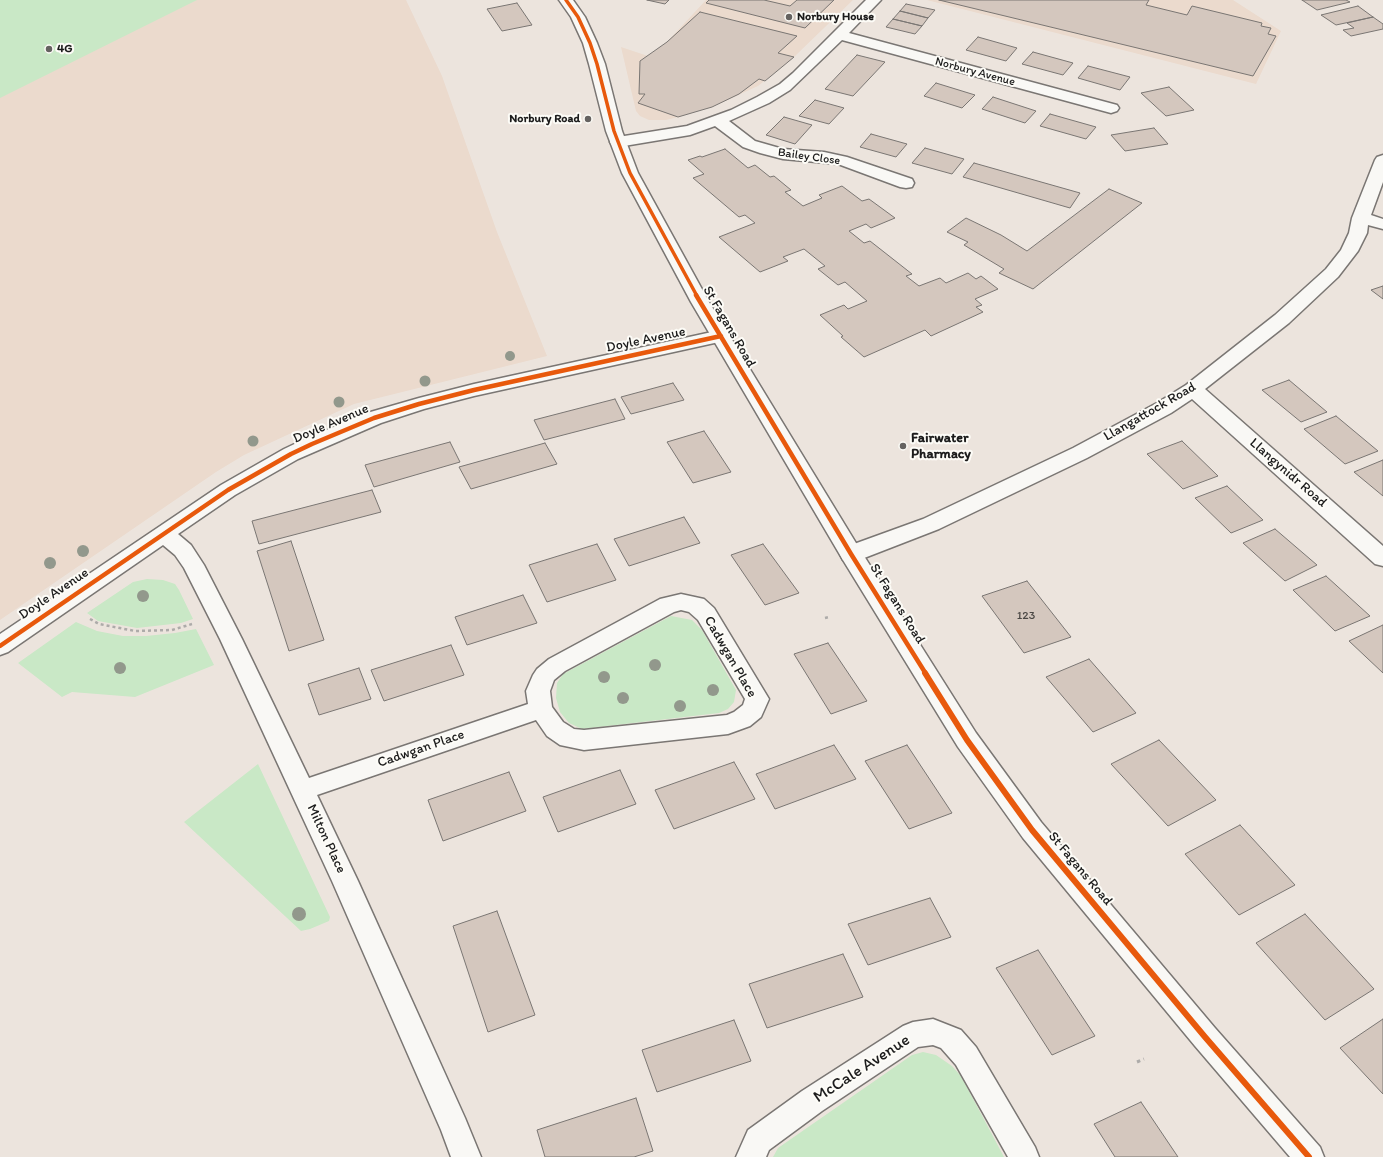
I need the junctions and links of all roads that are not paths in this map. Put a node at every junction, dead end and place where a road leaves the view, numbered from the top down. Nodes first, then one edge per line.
1 (566, 0) edge
2 (874, 0) edge
3 (839, 35) junction
4 (1111, 108) dead end
5 (718, 121) junction
6 (618, 142) junction
7 (1383, 160) edge
8 (906, 183) dead end
9 (1360, 218) junction
10 (1383, 224) edge
11 (721, 336) junction
12 (1193, 389) junction
13 (164, 534) junction
14 (851, 554) junction
15 (1383, 558) edge
16 (0, 646) edge
17 (540, 708) junction
18 (302, 790) junction
19 (466, 1157) edge
20 (751, 1157) edge
21 (1024, 1157) edge
22 (1310, 1157) edge

1 - 6 street, St Fagans Road
2 - 3 street
3 - 4 street, Norbury Avenue
3 - 5 street
5 - 6 street
5 - 8 street, Bailey Close
6 - 11 street, St Fagans Road
7 - 9 street, Llangattock Road
9 - 10 street
9 - 12 street, Llangattock Road
11 - 13 street, Doyle Avenue
11 - 14 street, St Fagans Road
12 - 14 street, Llangattock Road
12 - 15 street, Llangynidr Road
13 - 16 street, Doyle Avenue
13 - 18 street, Milton Place
14 - 22 street, St Fagans Road
17 - 17 street, Cadwgan Place
17 - 18 street, Cadwgan Place
18 - 19 street, Milton Place
20 - 21 street, McCale Avenue

